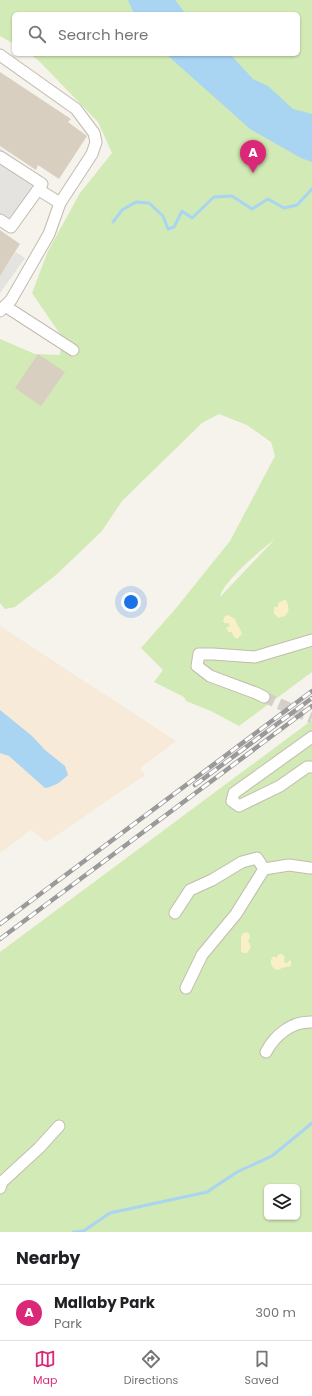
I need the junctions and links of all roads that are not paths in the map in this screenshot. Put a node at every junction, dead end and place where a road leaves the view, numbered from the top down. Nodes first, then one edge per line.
1 (0, 55) edge
2 (0, 157) edge
3 (39, 190) junction
4 (60, 203) junction
5 (0, 220) edge
6 (2, 309) edge
7 (73, 350) dead end
8 (312, 640) edge
9 (264, 697) tunnel mouth
10 (312, 737) edge
11 (312, 768) edge
12 (264, 869) junction
13 (311, 870) edge
14 (175, 912) dead end
15 (186, 988) dead end
16 (312, 1022) edge
17 (266, 1052) dead end
18 (59, 1126) dead end
19 (0, 1188) edge

1 - 4 lane
2 - 3 lane
3 - 4 lane
3 - 5 lane
4 - 6 lane
6 - 7 lane
8 - 9 lane
10 - 11 lane
12 - 13 lane
12 - 14 lane
12 - 15 lane
16 - 17 lane
18 - 19 lane

